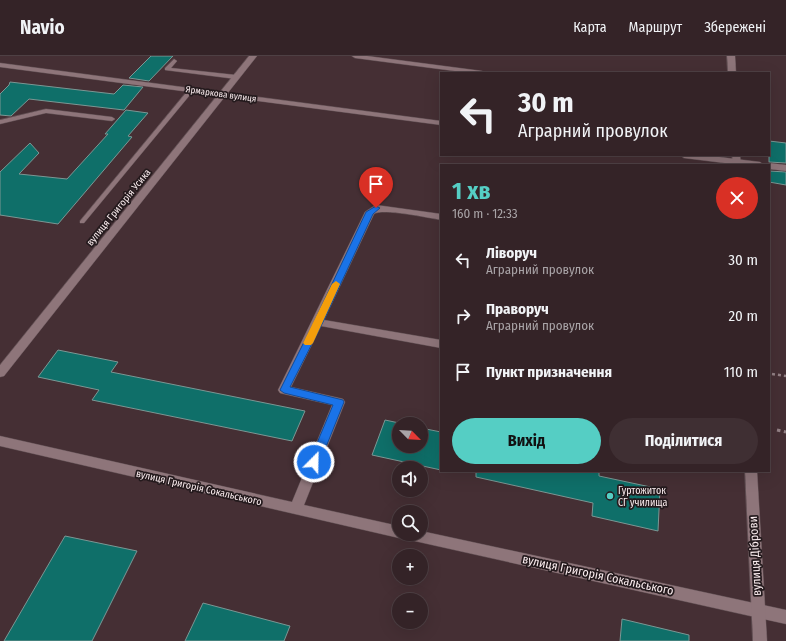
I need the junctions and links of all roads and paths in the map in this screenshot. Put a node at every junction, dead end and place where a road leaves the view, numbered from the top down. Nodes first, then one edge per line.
1 (253, 56) edge
2 (355, 56) edge
3 (731, 56) edge
4 (174, 61) dead end
5 (2, 64) edge
6 (475, 72) edge
7 (732, 72) edge
8 (236, 77) junction
9 (191, 90) junction
10 (222, 94) junction
11 (112, 120) dead end
12 (0, 121) edge
13 (440, 123) edge
14 (693, 156) edge
15 (737, 161) edge
16 (754, 164) edge
17 (770, 166) edge
18 (786, 168) edge
19 (440, 217) edge
20 (82, 222) dead end
21 (318, 322) junction
22 (440, 344) edge
23 (0, 373) edge
24 (772, 374) dead end
25 (786, 376) edge
26 (777, 430) dead end
27 (786, 432) edge
28 (0, 441) edge
29 (751, 472) edge
30 (296, 509) junction
31 (392, 530) edge
32 (428, 538) edge
33 (758, 611) junction
34 (786, 617) edge
35 (760, 641) edge

1 - 8 street, вулиця Григорія Усика
2 - 6 lane
3 - 7 street
4 - 8 lane
5 - 9 street, Ярмаркова вулиця
8 - 10 street, вулиця Григорія Усика
9 - 10 street, Ярмаркова вулиця
9 - 20 lane
10 - 13 street, Ярмаркова вулиця
10 - 23 street, вулиця Григорія Усика
11 - 12 lane
14 - 15 street
15 - 16 street
17 - 18 street
19 - 21 street
21 - 22 street
21 - 30 street
24 - 25 path
26 - 27 path
28 - 30 street, вулиця Григорія Сокальського
29 - 33 street, вулиця Діброви
30 - 31 street, вулиця Григорія Сокальського
32 - 33 street, вулиця Григорія Сокальського
33 - 34 street, вулиця Григорія Сокальського
33 - 35 street, вулиця Діброви

